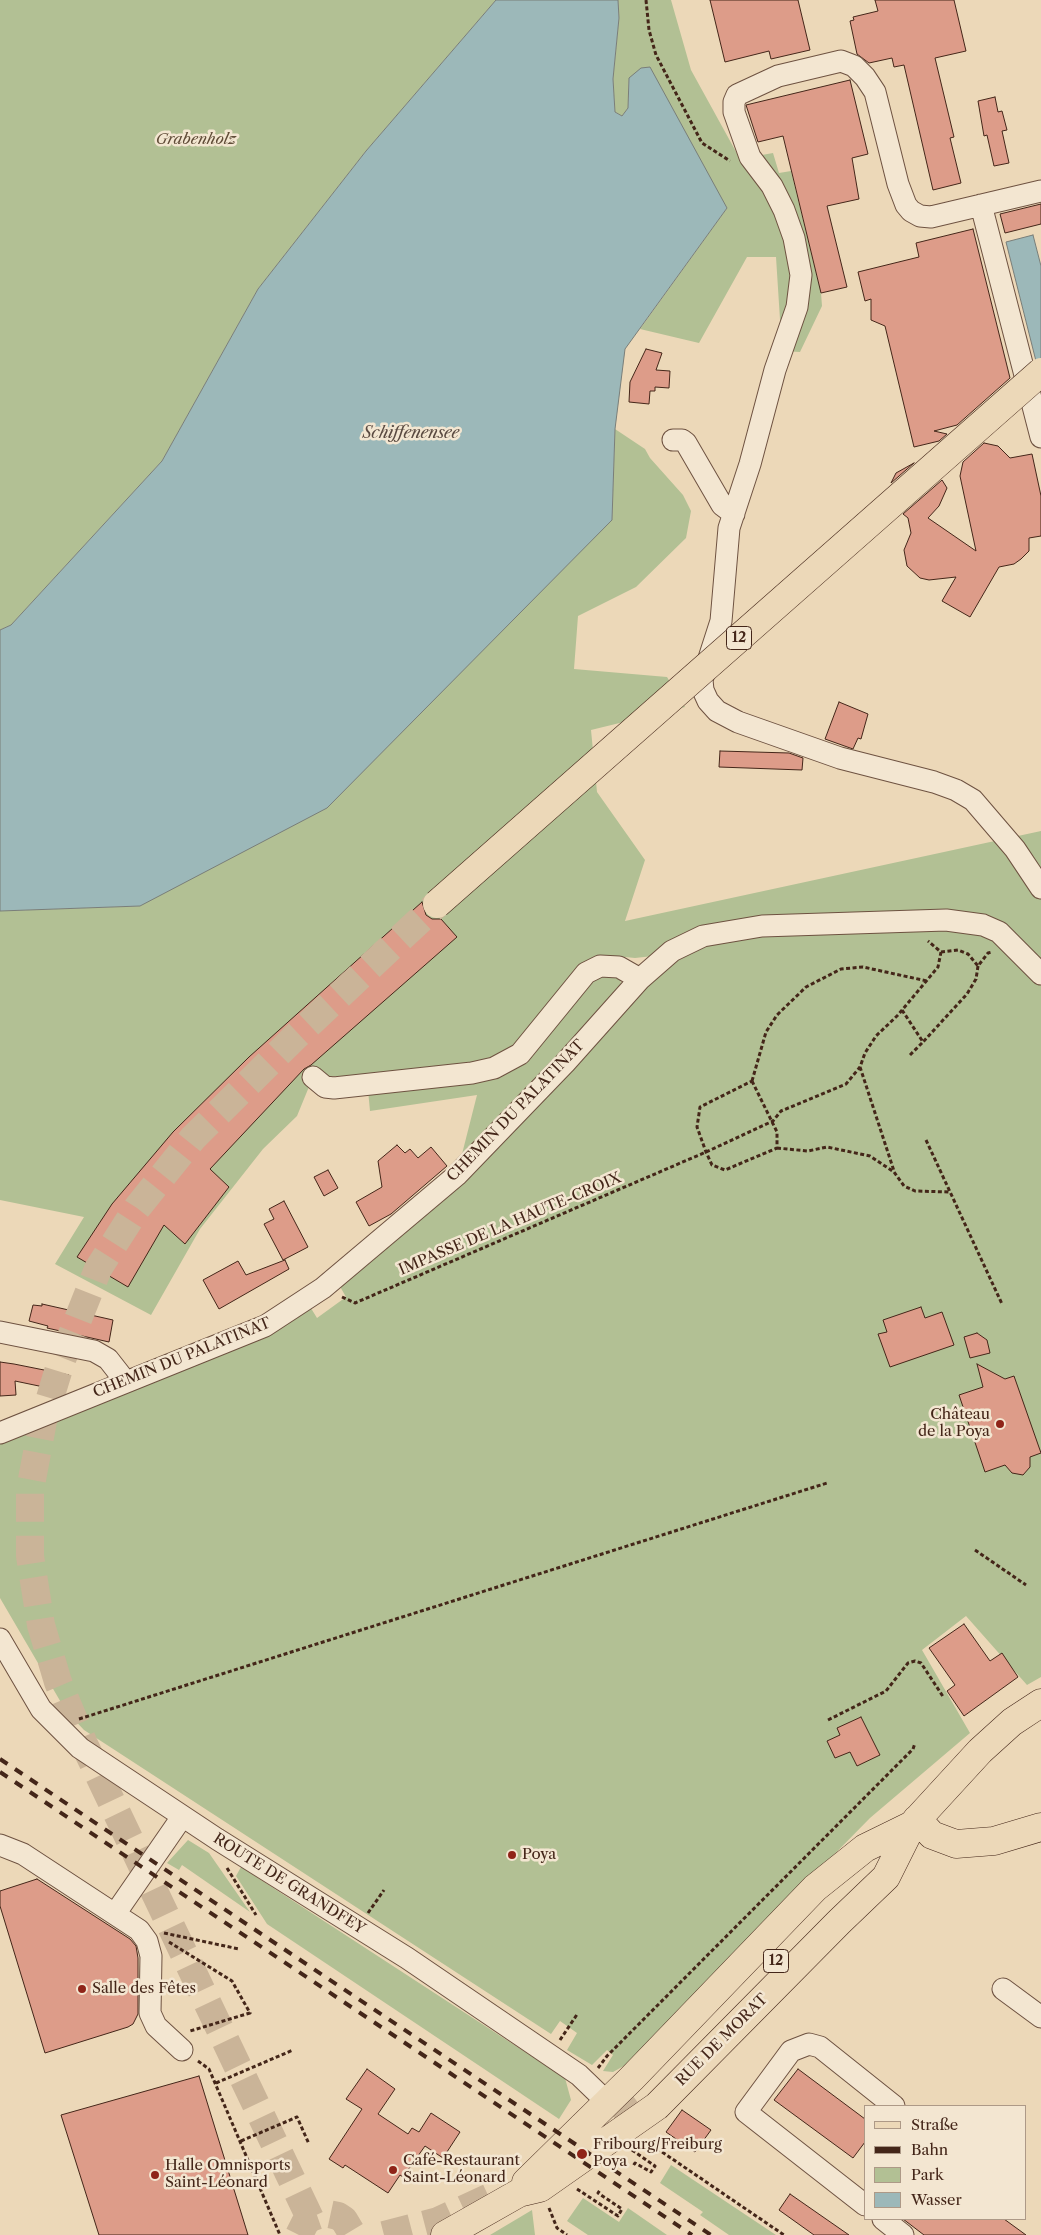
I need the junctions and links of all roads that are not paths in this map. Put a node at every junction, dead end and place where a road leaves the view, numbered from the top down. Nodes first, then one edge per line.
1 (1041, 191) edge
2 (981, 204) junction
3 (1041, 372) edge
4 (1041, 437) edge
5 (673, 440) dead end
6 (734, 514) junction
7 (1041, 888) edge
8 (437, 904) tunnel mouth
9 (1041, 974) edge
10 (640, 979) junction
11 (313, 1077) dead end
12 (0, 1332) edge
13 (126, 1382) junction
14 (0, 1432) edge
15 (0, 1639) edge
16 (1036, 1706) edge
17 (182, 1817) junction
18 (914, 1822) junction
19 (1041, 1827) edge
20 (0, 1846) edge
21 (115, 1914) junction
22 (1003, 1989) dead end
23 (1041, 2017) edge
24 (176, 2044) road end
25 (639, 2096) tunnel mouth
26 (607, 2102) junction
27 (893, 2105) edge
28 (530, 2190) junction
29 (864, 2204) edge
30 (883, 2220) edge
31 (445, 2235) edge
32 (903, 2235) edge

1 - 2 street
2 - 4 street
2 - 6 street
3 - 8 main road, 12, bridge
5 - 6 street
6 - 7 street
9 - 10 street, CHEMIN DU PALATINAT
10 - 11 street
10 - 13 street, CHEMIN DU PALATINAT
12 - 13 street
13 - 14 street, CHEMIN DU PALATINAT
15 - 17 street, ROUTE DE GRANDFEY
16 - 18 main road, RUE DE MORAT
17 - 21 street
17 - 26 street, ROUTE DE GRANDFEY
18 - 19 main road
18 - 25 main road, 12
18 - 26 main road, RUE DE MORAT
18 - 28 main road, RUE DE MORAT
20 - 21 street
21 - 24 street
22 - 23 street
26 - 28 main road, RUE DE MORAT
27 - 29 street
28 - 31 main road, RUE DE MORAT
30 - 32 street

